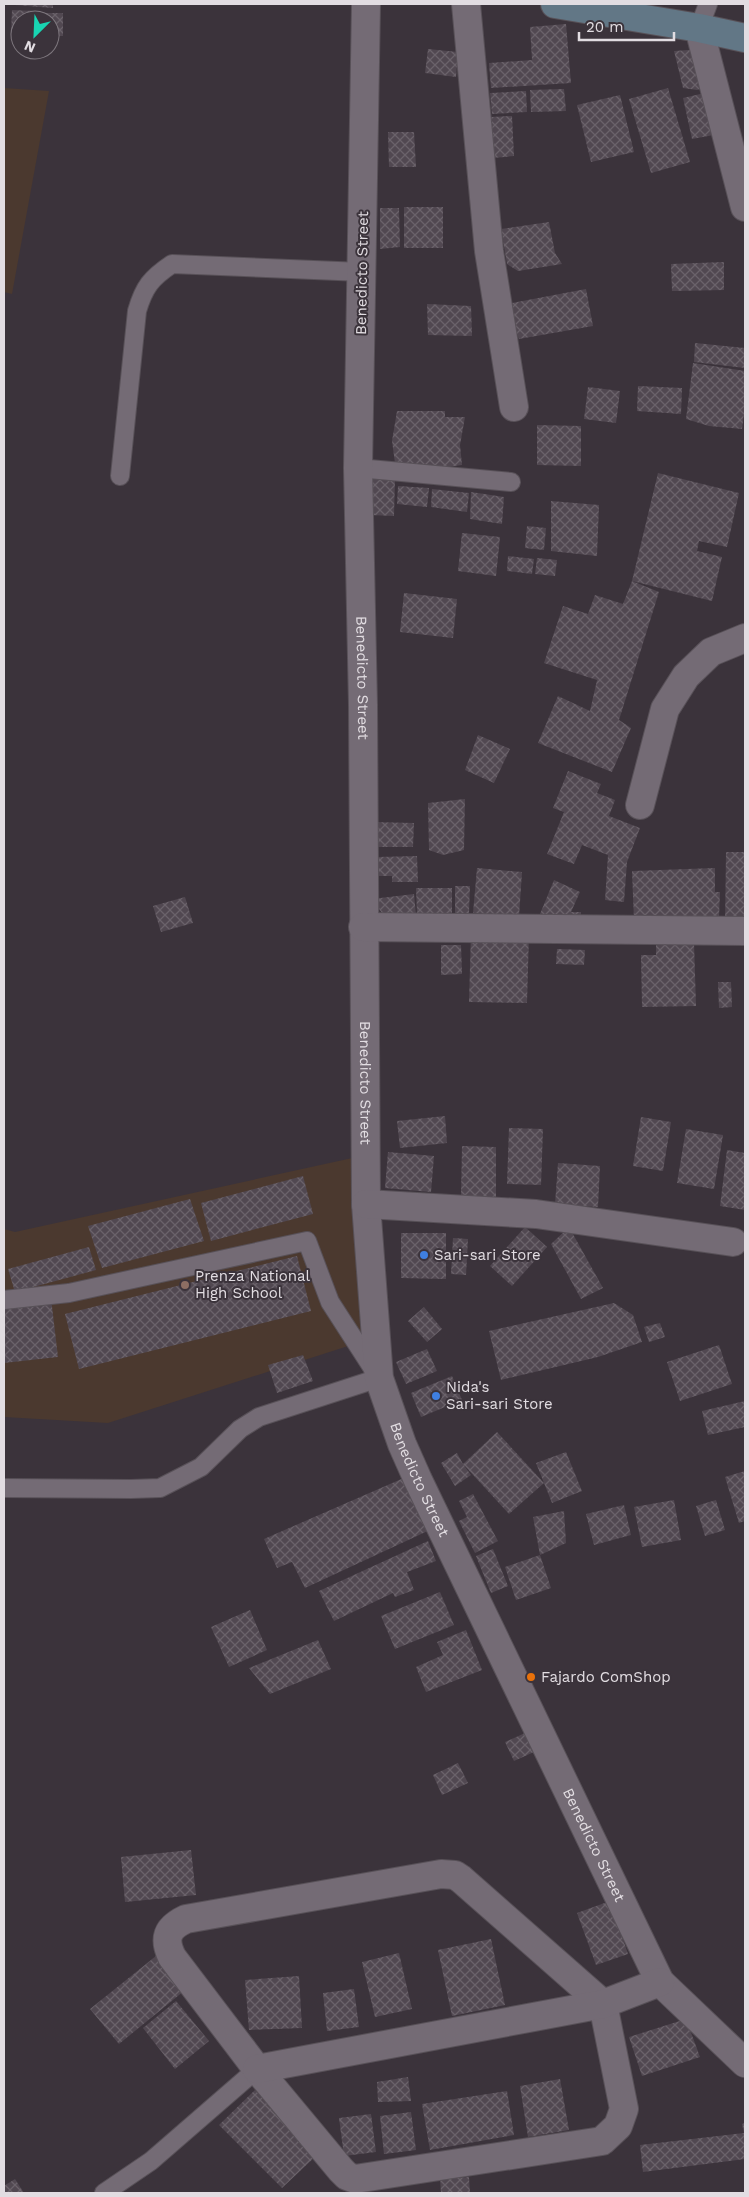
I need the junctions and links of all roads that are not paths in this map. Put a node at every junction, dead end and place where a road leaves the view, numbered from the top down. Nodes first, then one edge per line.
1 (366, 4) edge
2 (466, 4) edge
3 (555, 4) edge
4 (704, 16) edge
5 (745, 38) edge
6 (745, 207) edge
7 (362, 272) junction
8 (514, 407) dead end
9 (358, 468) junction
10 (120, 476) dead end
11 (511, 482) dead end
12 (745, 638) edge
13 (640, 805) dead end
14 (363, 927) junction
15 (745, 931) edge
16 (366, 1204) junction
17 (733, 1242) dead end
18 (4, 1300) edge
19 (379, 1378) junction
20 (4, 1488) edge
21 (660, 1982) junction
22 (603, 2004) junction
23 (745, 2063) edge
24 (257, 2068) junction
25 (104, 2193) edge

1 - 7 street, Benedicto Street
2 - 8 street
3 - 4 main road
4 - 5 main road
4 - 6 street
7 - 9 street, Benedicto Street
7 - 10 lane
9 - 11 lane
9 - 14 street, Benedicto Street
12 - 13 street
14 - 15 street
14 - 16 street, Benedicto Street
16 - 17 street
16 - 19 street, Benedicto Street
18 - 19 lane
19 - 20 lane
19 - 21 street, Benedicto Street
21 - 22 street
21 - 23 street, Benedicto Street
22 - 24 street
22 - 24 street
22 - 24 street
24 - 25 lane

